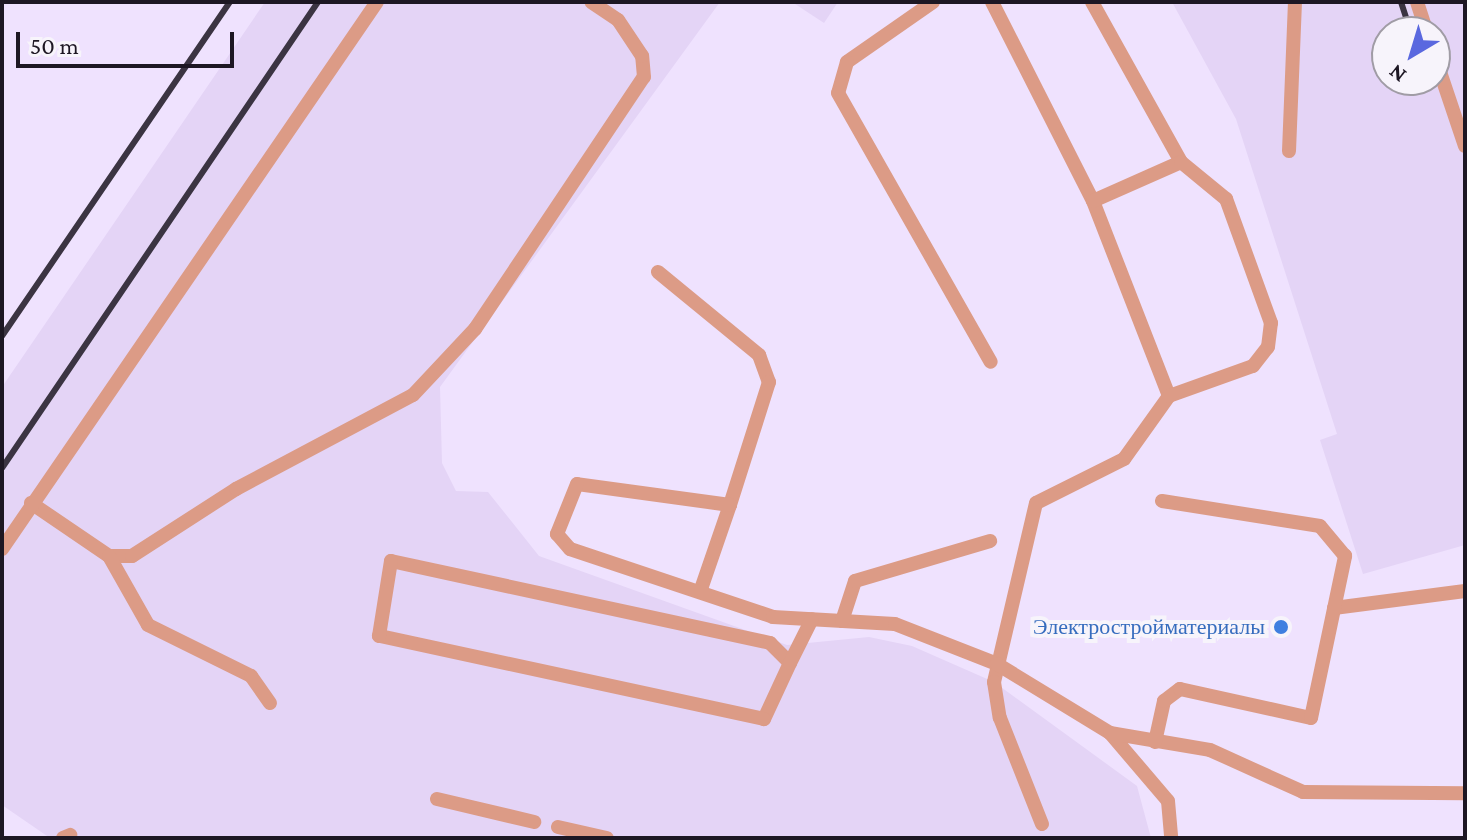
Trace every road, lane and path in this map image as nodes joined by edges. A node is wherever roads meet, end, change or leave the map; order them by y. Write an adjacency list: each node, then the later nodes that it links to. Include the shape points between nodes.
1 (377, 2): 16 (lane)
2 (591, 2): 20 (lane, via 618,20 642,56 644,77 475,329 413,395 236,489 132,556)
3 (933, 2): 13 (lane, via 847,62 838,93)
4 (992, 2): 11 (lane)
5 (1092, 2): 10 (lane)
6 (1292, 3): 9 (lane)
7 (1448, 96): 8 (lane)
8 (1465, 146)
9 (1289, 151)
10 (1181, 162): 11 (lane); 14 (lane, via 1226,199 1271,323 1268,347 1253,366)
11 (1093, 201): 14 (lane)
12 (658, 272): 17 (lane, via 759,355 769,382)
13 (991, 362)
14 (1169, 396): 27 (lane, via 1124,459 1036,503)
15 (1162, 501): 23 (lane, via 1320,526 1345,556)
16 (31, 503): 19 (lane); 20 (lane)
17 (730, 505): 22 (lane); 22 (lane, via 588,481 570,494 557,534 561,544)
18 (990, 541): 25 (lane, via 855,581)
19 (2, 549)
20 (109, 556): 28 (lane, via 148,625 251,676)
21 (1465, 591): 23 (lane)
22 (700, 592): 24 (lane, via 773,617)
23 (1334, 608): 30 (lane, via 1311,718 1180,689 1164,701)
24 (812, 619): 25 (lane); 26 (lane)
25 (842, 621): 27 (lane, via 895,624)
26 (790, 663): 26 (lane, via 764,719 379,636 391,561 770,643)
27 (997, 664): 29 (lane); 34 (lane, via 1000,718)
28 (270, 703)
29 (1110, 733): 30 (lane); 37 (lane, via 1168,801)
30 (1155, 742): 31 (lane, via 1210,750 1303,792)
31 (1465, 793)
32 (437, 799): 33 (lane)
33 (534, 822)
34 (1042, 824)
35 (558, 827): 36 (lane)
36 (607, 838)
37 (1171, 838)

